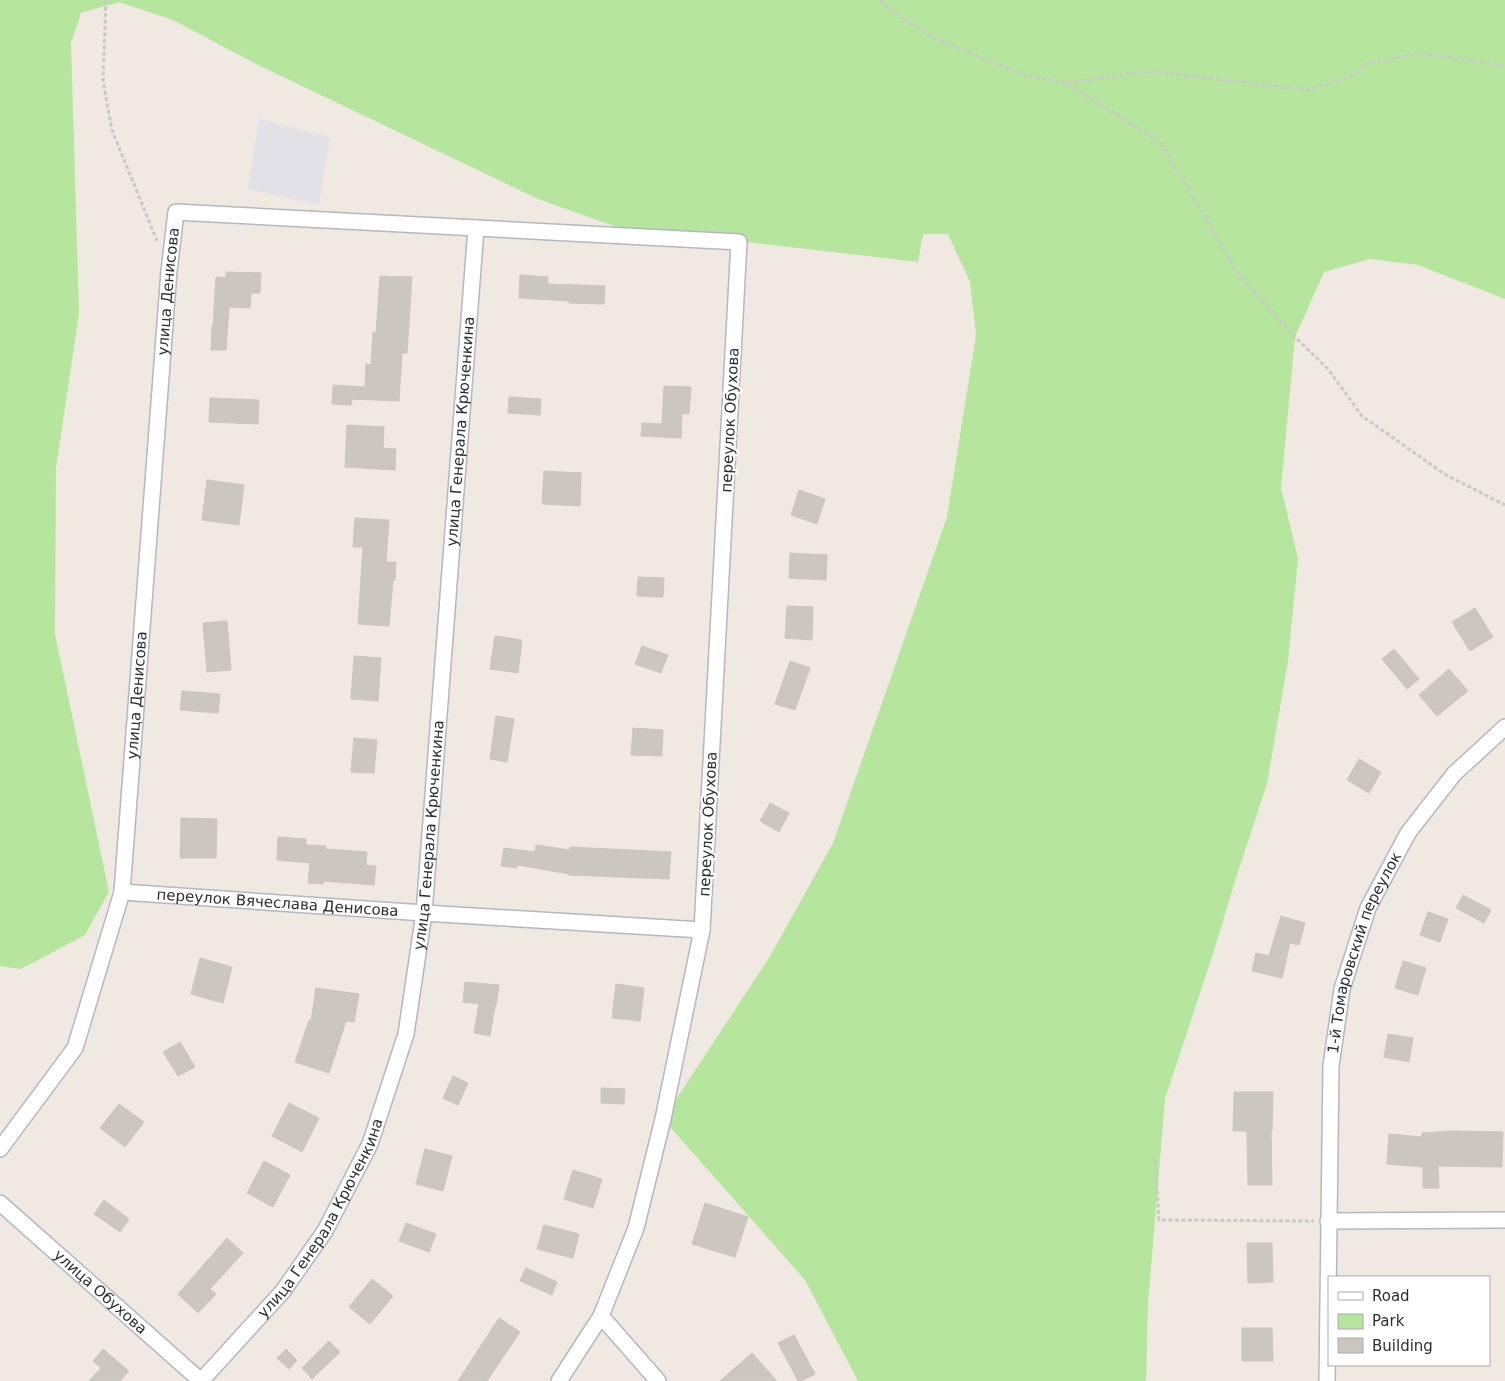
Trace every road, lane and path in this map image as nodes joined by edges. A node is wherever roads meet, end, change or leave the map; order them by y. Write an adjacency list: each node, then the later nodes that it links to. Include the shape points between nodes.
1 (106, 0): 6 (path, via 103,81 112,130)
2 (880, 0): 4 (path, via 934,38 1024,75)
3 (1505, 66): 4 (path, via 1421,53 1365,64 1352,76 1307,90 1151,71)
4 (1067, 84): 7 (path, via 1160,141 1241,278 1328,369 1362,416 1446,475)
5 (476, 228): 9 (street, улица Денисова, via 176,212); 10 (street, улица Генерала Крюченкина); 11 (street, переулок Обухова, via 739,242)
6 (158, 245)
7 (1505, 505)
8 (1505, 727): 16 (street, 1-й Томаровский переулок, via 1454,774 1414,826 1368,908 1342,989 1331,1066)
9 (122, 892): 10 (street, переулок Вячеслава Денисова); 12 (street, улица Денисова, via 75,1048)
10 (424, 913): 11 (street, переулок Вячеслава Денисова); 18 (street, улица Генерала Крюченкина, via 406,1034 370,1144 325,1231 283,1291)
11 (702, 930): 17 (street, переулок Обухова, via 663,1119 636,1228)
12 (0, 1149)
13 (1155, 1158): 16 (path, via 1160,1220)
14 (0, 1203): 18 (street, улица Обухова)
15 (1505, 1220): 16 (street)
16 (1328, 1221): 21 (street, 1-й Томаровский переулок)
17 (601, 1316): 19 (street, переулок Обухова); 20 (street)
18 (201, 1381)
19 (559, 1381)
20 (658, 1381)
21 (1327, 1381)

